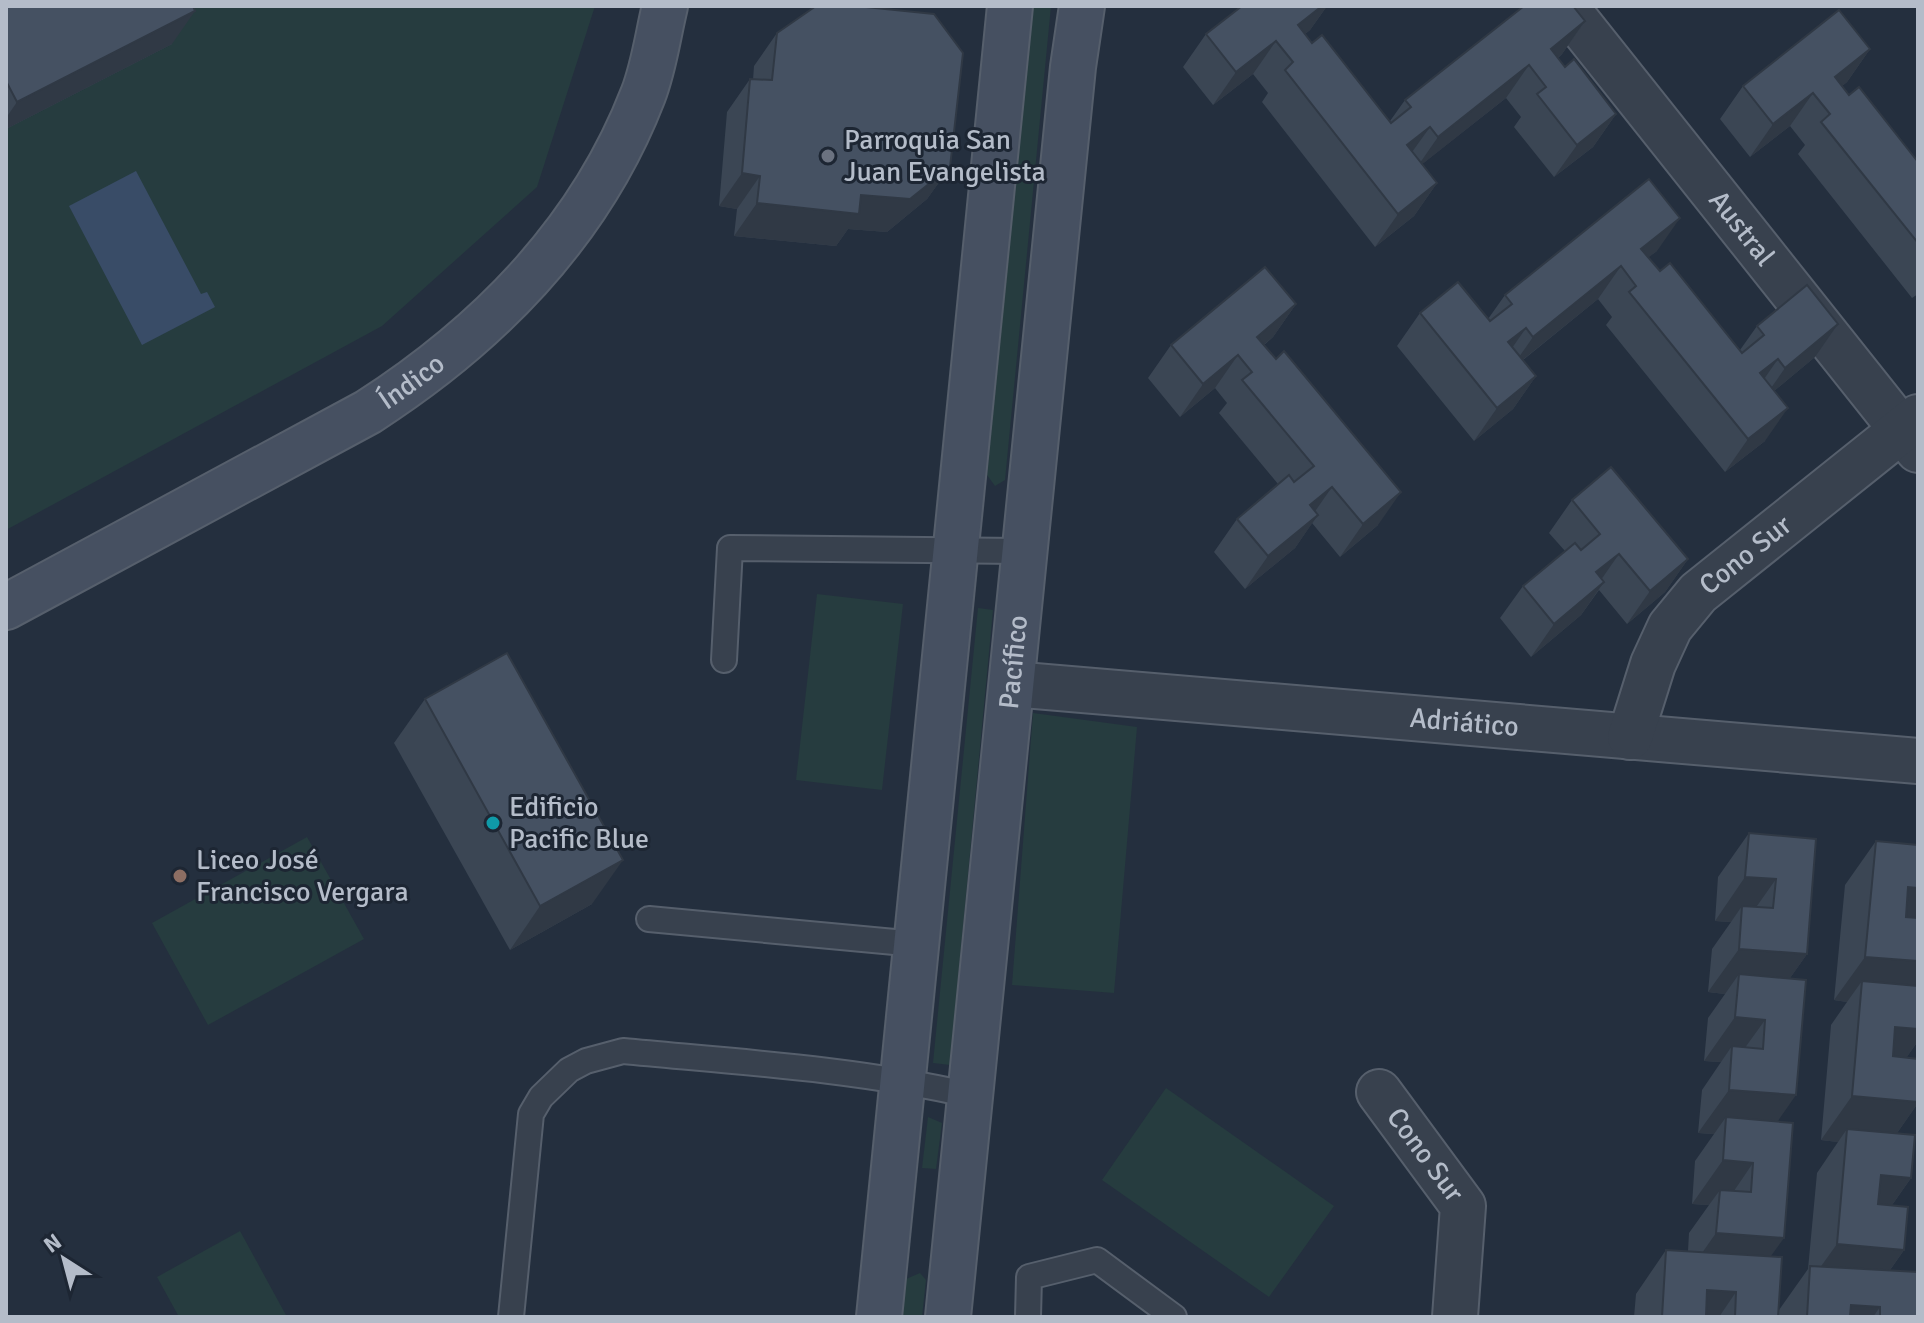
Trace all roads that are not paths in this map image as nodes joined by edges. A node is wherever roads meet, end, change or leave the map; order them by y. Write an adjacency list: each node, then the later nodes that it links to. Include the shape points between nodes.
1 (665, 6): 8 (street, Índico, via 644,93 588,202 532,275 467,341 368,412)
2 (1010, 6): 6 (street)
3 (1082, 6): 7 (street, Pacífico)
4 (1565, 6): 5 (street, Austral)
5 (1913, 432): 11 (street, Cono Sur, via 1698,593 1670,627)
6 (956, 551): 7 (lane); 9 (lane, via 730,548); 14 (street)
7 (1025, 551): 10 (street, Pacífico)
8 (6, 607)
9 (724, 660)
10 (1012, 684): 11 (street, Adriático); 17 (street, Pacífico)
11 (1630, 737): 12 (street, Adriático)
12 (1918, 761)
13 (649, 919): 14 (lane)
14 (916, 944): 15 (street)
15 (903, 1080): 17 (lane); 18 (lane, via 623,1051 569,1070 531,1114); 19 (street)
16 (1379, 1092): 23 (street, Cono Sur, via 1463,1206)
17 (970, 1095): 20 (street, Pacífico)
18 (511, 1317)
19 (879, 1317)
20 (948, 1317)
21 (1028, 1317): 22 (lane, via 1029,1277 1097,1260)
22 (1174, 1317)
23 (1455, 1317)

